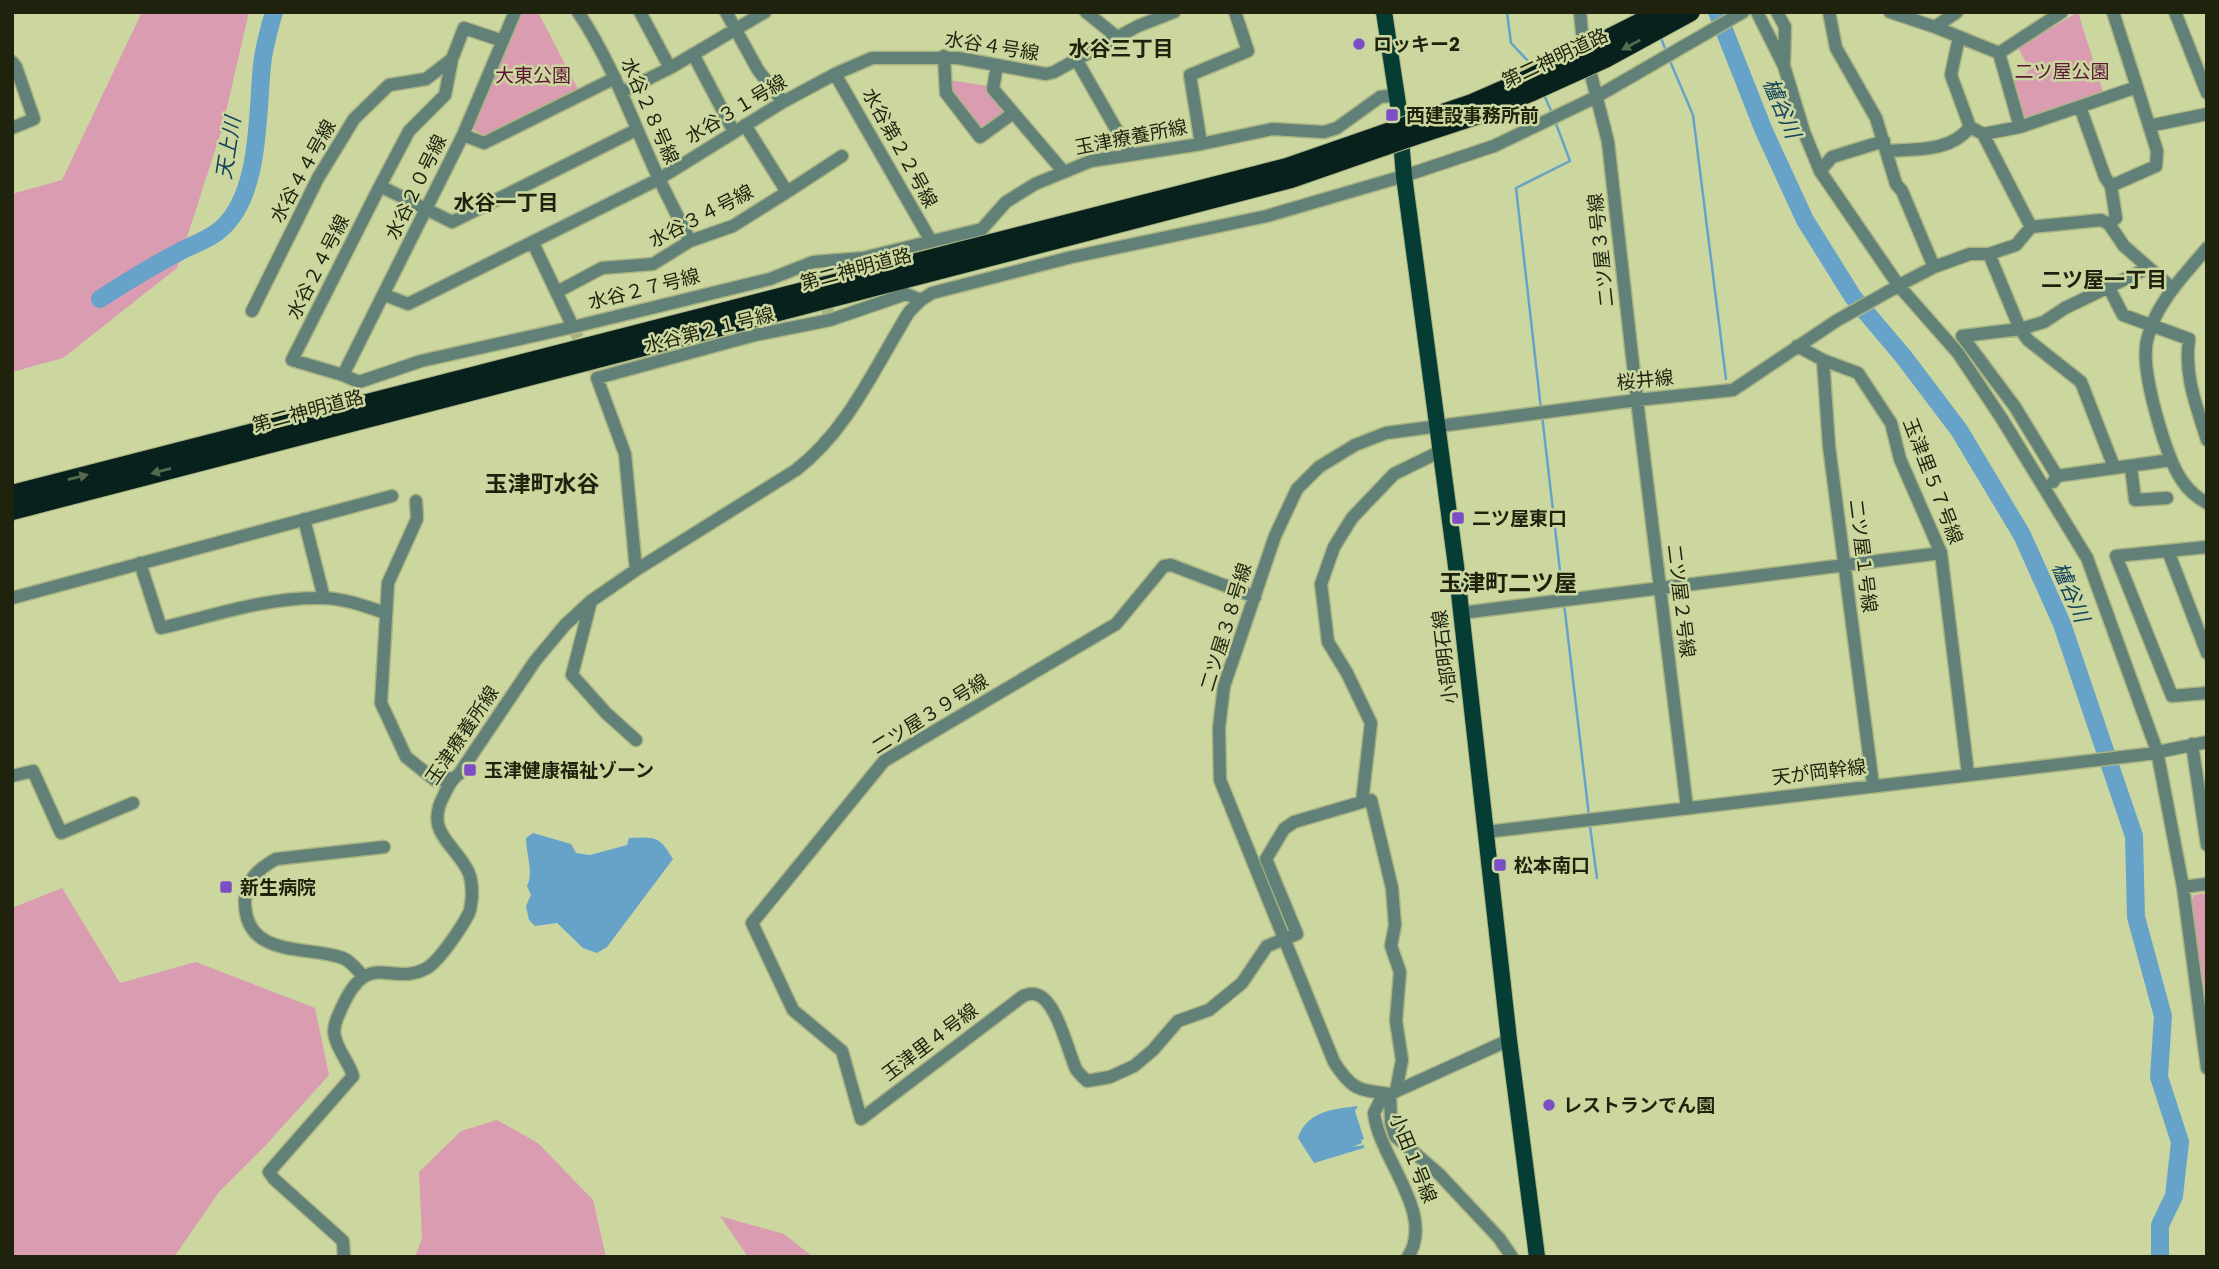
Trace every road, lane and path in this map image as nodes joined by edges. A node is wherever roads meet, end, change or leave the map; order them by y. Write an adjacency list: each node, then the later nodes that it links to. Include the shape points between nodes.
1 (515, 12): 26 (street, 水谷２０号線)
2 (578, 12): 37 (street, 水谷２８号線)
3 (640, 12): 35 (street)
4 (726, 12): 23 (street)
5 (765, 12): 23 (street)
6 (1086, 12): 24 (street)
7 (1174, 12): 24 (street, 水谷４号線)
8 (1235, 12): 57 (street, via 1248,51 1190,75)
9 (1384, 12): 42 (main road, 小部明石線)
10 (1580, 12): 43 (street, 二ツ屋３号線)
11 (1660, 12): 38 (highway, 第二神明道路, bridge)
12 (1691, 12): 38 (highway, 第二神明道路, one-way to 38, bridge, via 1605,59)
13 (1743, 12): 43 (street)
14 (1757, 12): 34 (street)
15 (1777, 12): 34 (street, via 1785,27)
16 (1829, 12): 58 (street, via 1836,48 1876,118)
17 (1890, 12): 22 (street)
18 (1957, 12): 22 (street)
19 (2062, 12): 27 (street)
20 (2113, 12): 39 (street)
21 (2175, 12): 41 (street)
22 (1935, 27): 25 (street)
23 (736, 30): 28 (street); 44 (street)
24 (1117, 37): 31 (street, 水谷４号線)
25 (1959, 37): 27 (street); 49 (street, via 1951,75)
26 (503, 41): 30 (street, via 464,28); 55 (street, 水谷２０号線)
27 (2000, 53): 50 (street)
28 (693, 54): 35 (street); 52 (street, 水谷３４号線)
29 (944, 56): 33 (street, 水谷４号線); 36 (street, 水谷４号線, via 872,58); 46 (street, via 946,93 980,137)
30 (452, 59): 65 (street, via 445,95 409,131); 86 (street, 水谷４４号線, via 426,79 388,85 354,119 317,178)
31 (1076, 59): 33 (street, 水谷４号線, via 1046,74); 59 (street)
32 (12, 62): 51 (street, via 34,118)
33 (998, 65): 46 (street, via 993,89)
34 (1784, 66): 62 (street)
35 (670, 68): 40 (street)
36 (835, 74): 44 (street, 水谷３１号線); 72 (street, 水谷第２２号線)
37 (615, 78): 40 (street, 水谷２８号線); 55 (street, via 484,144)
38 (1530, 86): 56 (highway, 第二神明道路, bridge, via 1472,103)
39 (2137, 87): 45 (street); 48 (street)
40 (622, 92): 53 (street, 水谷２８号線)
41 (2207, 93)
42 (1396, 95): 57 (street, 玉津療養所線, via 1380,97 1324,132 1272,129); 63 (main road, 小部明石線)
43 (1596, 97): 63 (street, via 1494,146); 93 (street, 二ツ屋３号線, via 1608,142)
44 (783, 102): 52 (street, 水谷３１号線)
45 (2080, 107): 50 (street); 66 (street)
46 (1012, 114): 61 (street)
47 (2207, 114): 48 (street)
48 (2149, 126): 66 (street, via 2157,151 2156,166)
49 (1970, 127): 54 (street); 58 (street, via 1963,136 1936,148)
50 (2020, 127): 54 (street)
51 (12, 128)
52 (739, 128): 64 (street, 水谷３１号線); 67 (street, 水谷３４号線)
53 (636, 130): 64 (street, 水谷２８号線); 68 (street, via 452,222)
54 (1983, 134): 70 (street)
55 (463, 135): 68 (street, 水谷２０号線)
56 (1386, 139): 102 (highway, 第二神明道路, one-way to 56); 107 (highway, 第二神明道路, one-way to 107, via 1291,178)
57 (1201, 144): 59 (street, 玉津療養所線)
58 (1885, 146): 62 (street, via 1832,157); 78 (street, via 1896,184)
59 (1131, 155): 61 (street, 玉津療養所線)
60 (842, 156): 67 (street)
61 (1063, 171): 72 (street, 玉津療養所線, via 1006,202 982,229)
62 (1820, 172): 80 (street)
63 (1405, 176): 85 (street, via 1267,216 992,276); 94 (main road, 小部明石線)
64 (659, 179): 71 (street); 73 (street, 水谷２８号線)
65 (380, 186): 68 (street); 92 (street, 水谷２４号線, via 292,360)
66 (2111, 186): 69 (street, via 2116,218)
67 (787, 191): 71 (street, 水谷３４号線, via 733,226)
68 (427, 210): 84 (street, 水谷２０号線)
69 (2109, 223): 70 (street); 79 (street, via 2124,246)
70 (2031, 227): 75 (street, 桜井線, via 2017,245)
71 (690, 241): 83 (street, 水谷３４号線, via 653,264 602,268)
72 (931, 241): 77 (street, 玉津療養所線)
73 (533, 243): 83 (street, 水谷２７号線); 84 (street, 水谷２８号線, via 408,304)
74 (2207, 248): 76 (street)
75 (1989, 254): 78 (street, 桜井線, via 1970,254); 89 (street)
76 (2202, 264): 82 (street)
77 (816, 267): 88 (street, 水谷２７号線)
78 (1934, 267): 80 (street, 桜井線)
79 (2148, 268): 81 (street); 82 (street)
80 (1896, 288): 90 (street, 桜井線); 101 (street, via 1958,353)
81 (2109, 288): 87 (street, via 2123,315); 89 (street, via 2044,322)
82 (2173, 289): 87 (street)
83 (557, 292): 88 (street, 水谷２７号線)
84 (385, 295): 92 (street, 水谷２０号線)
85 (921, 300): 114 (street, 玉津療養所線, via 909,312 842,424 813,457); 114 (street, 水谷第２１号線, via 906,294 830,320 755,335 597,378 625,454)
86 (252, 312)
87 (2152, 325): 95 (street, via 2189,339 2187,373); 97 (street, via 2146,366)
88 (573, 327): 92 (street, 水谷２４号線, via 421,361 359,382)
89 (2020, 329): 98 (street, via 2081,382); 100 (street, via 1962,336 2015,407)
90 (1797, 346): 91 (street); 93 (street, 桜井線, via 1733,390)
91 (1823, 360): 111 (street, 玉津里５７号線, via 1858,373 1891,423 1900,459); 113 (street, 二ツ屋１号線)
92 (344, 374)
93 (1636, 400): 94 (street, 桜井線); 115 (street, 二ツ屋２号線)
94 (1439, 425): 96 (main road, 小部明石線); 116 (street, 二ツ屋３８号線, via 1386,433 1354,444 1319,467 1297,489)
95 (2207, 440)
96 (1441, 451): 121 (main road, 小部明石線); 132 (street, via 1394,474 1352,518 1334,547 1321,584 1328,642 1371,723)
97 (2171, 460): 99 (street); 106 (street, via 2183,482)
98 (2114, 467): 99 (street); 100 (street)
99 (2130, 467): 104 (street, via 2135,500)
100 (2057, 476): 101 (street)
101 (2047, 490): 127 (street, via 2087,558)
102 (12, 494)
103 (392, 496): 108 (street)
104 (2167, 498)
105 (416, 501): 120 (street, via 417,519 388,583)
106 (2207, 503)
107 (12, 511)
108 (304, 519): 112 (street); 118 (street)
109 (2207, 547): 110 (street)
110 (2168, 551): 122 (street); 123 (street, via 2116,556 2172,696)
111 (1941, 554): 113 (street); 128 (street, 玉津里５７号線)
112 (140, 563): 117 (street); 118 (street, via 161,628 283,600)
113 (1844, 566): 115 (street); 131 (street, 二ツ屋１号線)
114 (636, 570): 119 (street, 玉津療養所線)
115 (1660, 588): 121 (street); 134 (street, 二ツ屋２号線)
116 (1255, 597): 140 (street, 二ツ屋３８号線, via 1224,686 1220,780); 145 (street, 二ツ屋３９号線, via 1164,566 1115,624 884,761 752,923 793,1010 842,1051)
117 (12, 598)
118 (324, 598): 120 (street)
119 (591, 601): 124 (street, via 572,675); 130 (street, 玉津療養所線, via 535,661)
120 (385, 613): 130 (street, via 381,703 406,757 435,780)
121 (1461, 613): 135 (main road, 小部明石線)
122 (2207, 653)
123 (2207, 693)
124 (636, 740)
125 (2207, 742): 126 (street, 天が岡幹線)
126 (2192, 744): 127 (street, 天が岡幹線); 136 (street)
127 (2153, 752): 128 (street, 天が岡幹線); 139 (street)
128 (1968, 774): 131 (street, 天が岡幹線)
129 (12, 776): 133 (street, via 33,771 61,832)
130 (453, 778): 141 (street, 玉津療養所線, via 439,804 438,819 440,833 468,871 472,886 469,913 443,953 425,969)
131 (1873, 785): 134 (street, 天が岡幹線)
132 (1362, 802): 140 (street, via 1294,822 1274,844 1266,859 1297,934); 144 (street, via 1371,800 1392,888 1395,925 1391,946 1401,972 1396,1021 1402,1060)
133 (133, 803)
134 (1687, 807): 135 (street, 天が岡幹線)
135 (1486, 832): 142 (main road, 小部明石線)
136 (2207, 845)
137 (384, 847): 141 (street, via 276,859 247,885 245,896 246,915 263,940 343,958)
138 (2207, 884): 139 (street)
139 (2183, 887): 143 (street)
140 (1284, 940): 144 (street, 二ツ屋３８号線, via 1334,1062 1347,1082 1363,1091); 145 (street, 玉津里４号線, via 1267,946 1242,983 1209,1010 1178,1021 1134,1066 1110,1077 1087,1081 1077,1072 1059,1023 1034,994 1023,996)
141 (363, 976): 147 (street, via 353,985 334,1034 353,1076 269,1172 343,1241)
142 (1509, 1040): 144 (street, 小田１号線); 149 (main road, 小部明石線)
143 (2207, 1068)
144 (1393, 1093): 146 (street, 小田１号線, via 1380,1101 1375,1122 1416,1219); 148 (street, via 1395,1136 1439,1174)
145 (861, 1119)
146 (1411, 1252)
147 (344, 1257)
148 (1512, 1257)
149 (1537, 1257)

